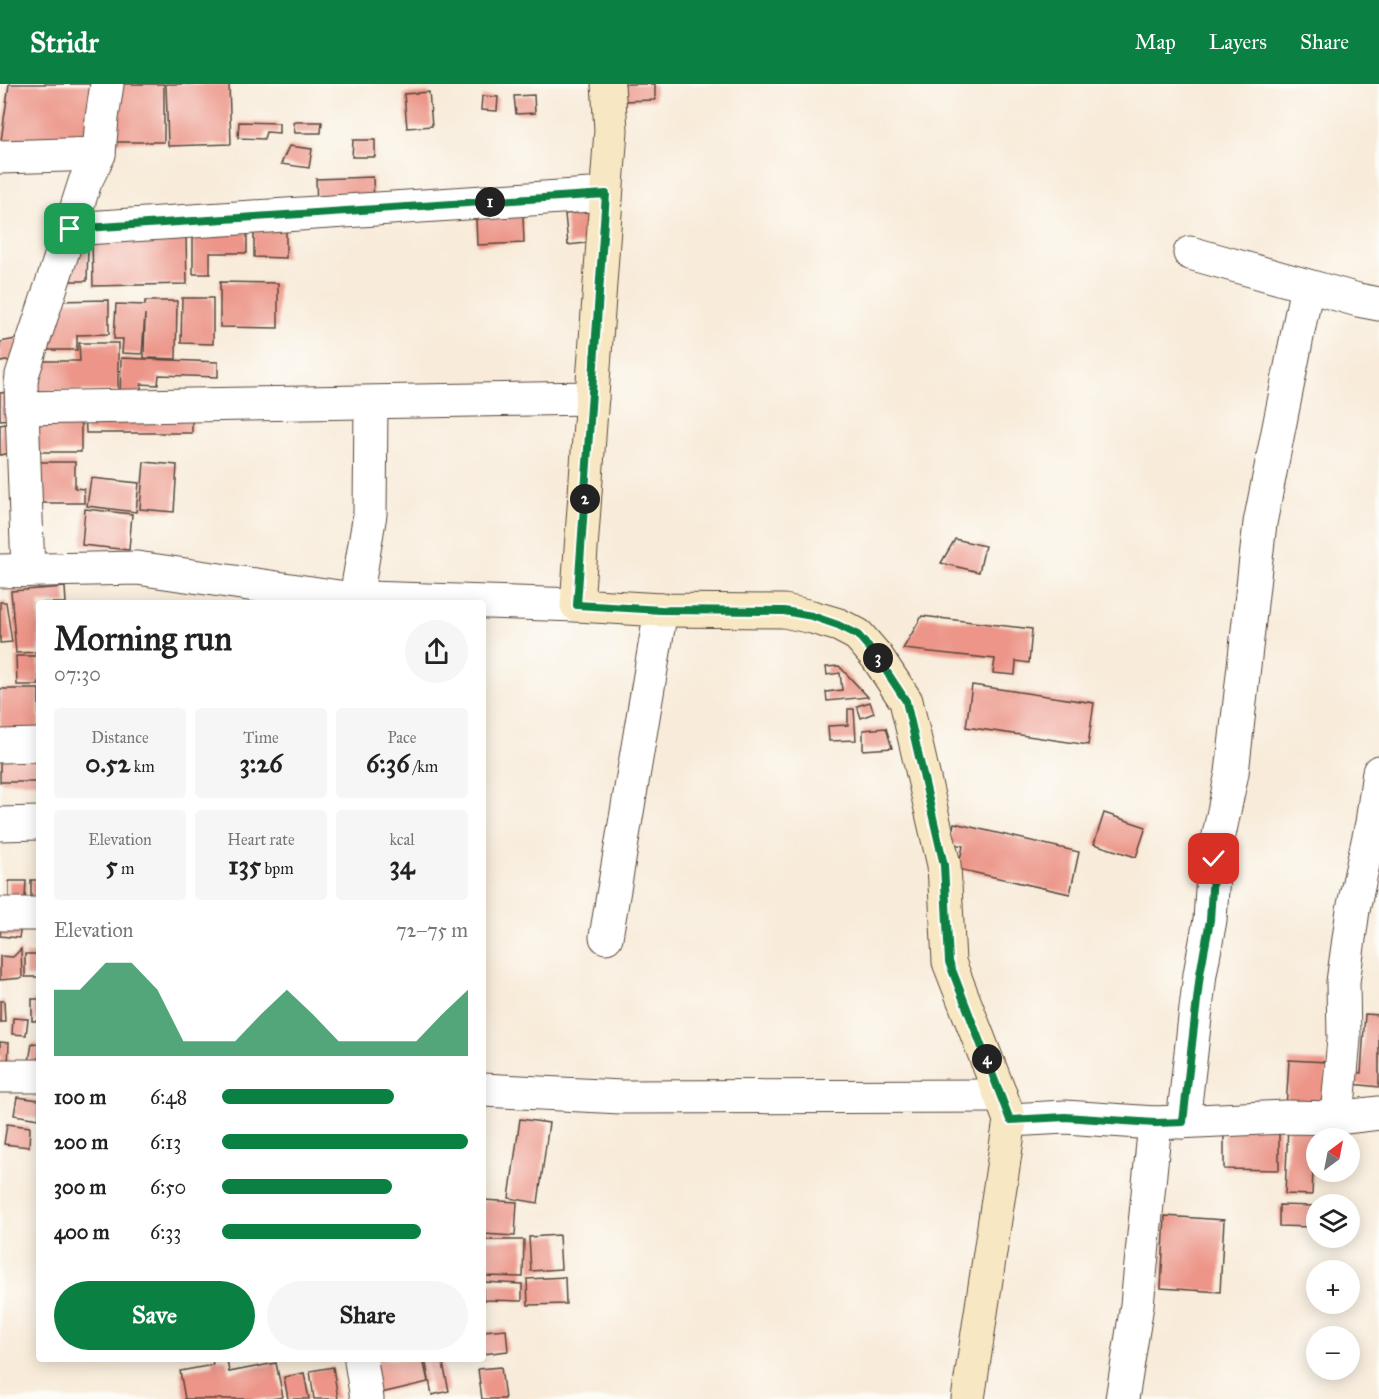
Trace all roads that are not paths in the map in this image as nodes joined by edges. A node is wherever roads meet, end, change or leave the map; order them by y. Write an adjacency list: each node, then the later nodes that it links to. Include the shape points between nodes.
1 (107, 84): 3 (street)
2 (608, 84): 5 (street, via 611,130)
3 (99, 154): 4 (street); 6 (street)
4 (0, 157)
5 (606, 194): 6 (street); 11 (street)
6 (70, 229): 10 (street)
7 (1190, 253): 8 (street)
8 (1307, 286): 9 (street); 33 (street, via 1260,523 1232,773 1214,859 1210,920)
9 (1379, 304)
10 (11, 376): 13 (street, via 21,384)
11 (592, 398): 12 (street); 17 (street)
12 (371, 403): 13 (street); 15 (street)
13 (21, 408): 14 (street)
14 (14, 571): 15 (street, via 137,568)
15 (369, 600)
16 (486, 603): 17 (street)
17 (577, 605): 18 (street)
18 (661, 610): 26 (street); 30 (street, via 784,611 812,616 858,635 877,657 906,701 944,865 949,962)
19 (36, 745): 20 (street)
20 (0, 746)
21 (1379, 772): 32 (street, via 1343,982 1344,1039)
22 (36, 823): 23 (street)
23 (0, 824)
24 (0, 914): 25 (street)
25 (36, 914)
26 (606, 937)
27 (0, 1076): 28 (street)
28 (36, 1076)
29 (486, 1090): 30 (street)
30 (1006, 1108): 33 (street, via 1065,1117); 36 (street)
31 (1379, 1113): 32 (street)
32 (1337, 1118): 33 (street)
33 (1169, 1123): 37 (street)
34 (361, 1362): 35 (street)
35 (367, 1399)
36 (968, 1399)
37 (1122, 1399)

